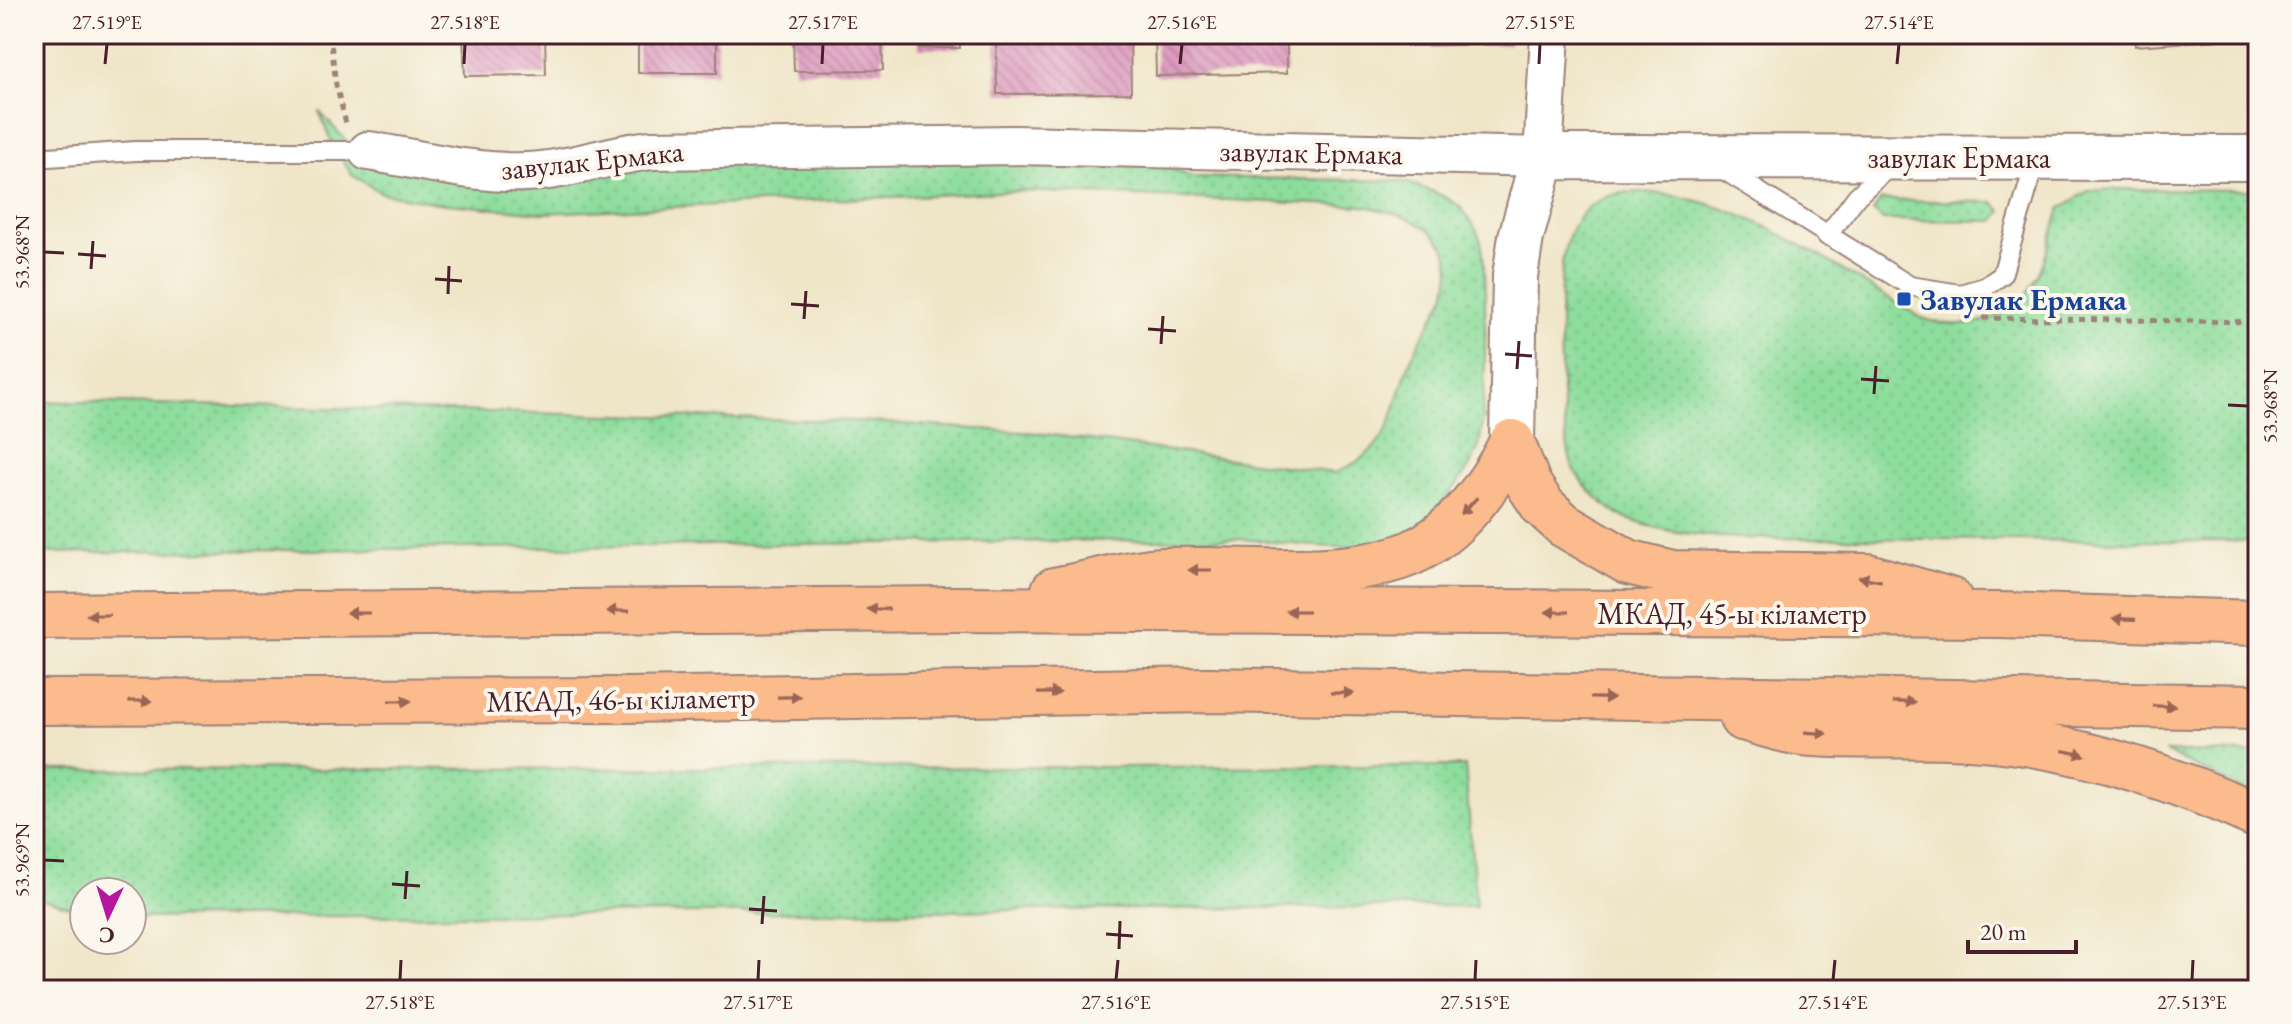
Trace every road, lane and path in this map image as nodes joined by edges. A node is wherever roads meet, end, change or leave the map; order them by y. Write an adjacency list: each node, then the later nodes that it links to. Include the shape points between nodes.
1 (330, 34): 3 (path, via 346,123)
2 (1550, 34): 4 (street)
3 (368, 151): 4 (street, завулак Ермака, via 495,172 564,168 652,150 1015,145); 7 (lane, via 136,151)
4 (1543, 157): 8 (street, завулак Ермака); 13 (street, via 1515,276)
5 (1900, 157): 6 (street, завулак Ермака); 8 (street, завулак Ермака); 10 (lane, via 1857,196)
6 (2037, 157): 9 (street, завулак Ермака); 10 (lane, via 2010,257 2002,275 1985,287 1960,294 1910,286)
7 (34, 158)
8 (1704, 158): 10 (lane)
9 (2258, 158)
10 (1827, 236)
11 (1981, 318): 12 (path)
12 (2258, 322)
13 (1512, 442): 14 (highway, one-way to 14, via 1497,473 1465,510 1409,554 1325,569 1158,570); 15 (highway, one-way to 13, via 1868,576 1673,573 1628,562 1564,525 1543,506)
14 (956, 609): 15 (highway, МКАД, 45-ы кіламетр, one-way to 14); 16 (highway, one-way to 16)
15 (1999, 615): 17 (highway, МКАД, 45-ы кіламетр, one-way to 15)
16 (34, 616)
17 (2258, 623)
18 (1658, 699): 19 (highway, МКАД, 46-ы кіламетр, one-way to 18, via 1208,690); 20 (highway, one-way to 20); 21 (highway, one-way to 21, via 1810,734 1958,736 2059,750 2205,793)
19 (34, 702)
20 (2258, 707)
21 (2258, 816)

